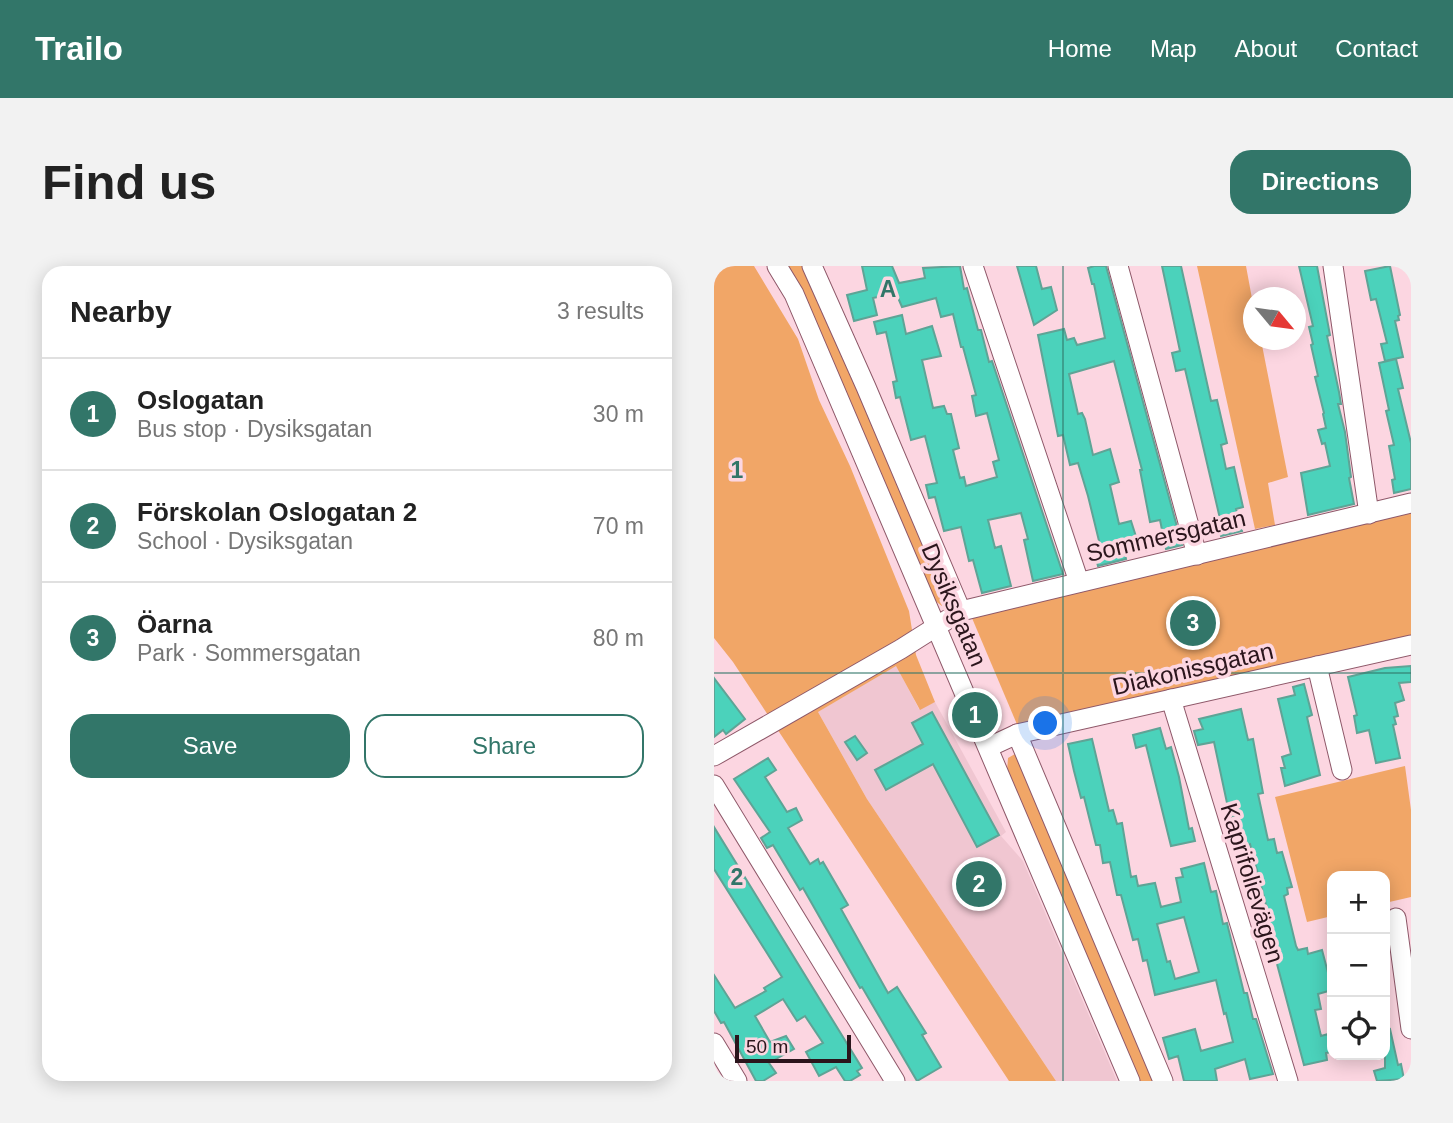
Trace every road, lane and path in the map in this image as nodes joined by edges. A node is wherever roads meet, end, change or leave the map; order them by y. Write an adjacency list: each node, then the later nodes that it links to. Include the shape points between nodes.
1 (777, 266): 11 (street, Dysiksgatan, via 794,294)
2 (812, 266): 10 (street, Dysiksgatan)
3 (973, 266): 9 (street)
4 (1118, 266): 8 (street)
5 (1333, 266): 7 (street)
6 (1411, 503): 7 (street, Sommersgatan)
7 (1369, 514): 8 (street, Sommersgatan)
8 (1197, 555): 9 (street, Sommersgatan)
9 (1079, 582): 10 (street, Sommersgatan)
10 (961, 611): 11 (street, Sommersgatan)
11 (937, 628): 16 (street, Dysiksgatan); 17 (street, Sommersgatan)
12 (1411, 645): 13 (street, Diakonissgatan)
13 (1317, 666): 14 (street, Diakonissgatan); 18 (street)
14 (1171, 699): 15 (street, Diakonissgatan); 27 (street, Kaprifolievägen)
15 (1017, 734): 16 (street, Diakonissgatan); 26 (street)
16 (989, 747): 25 (street, Dysiksgatan)
17 (714, 756)
18 (1342, 770)
19 (714, 785): 24 (street)
20 (1395, 918): 21 (street)
21 (1411, 1029)
22 (714, 1043): 23 (street)
23 (737, 1081)
24 (895, 1081)
25 (1130, 1081)
26 (1163, 1081)
27 (1288, 1081)

